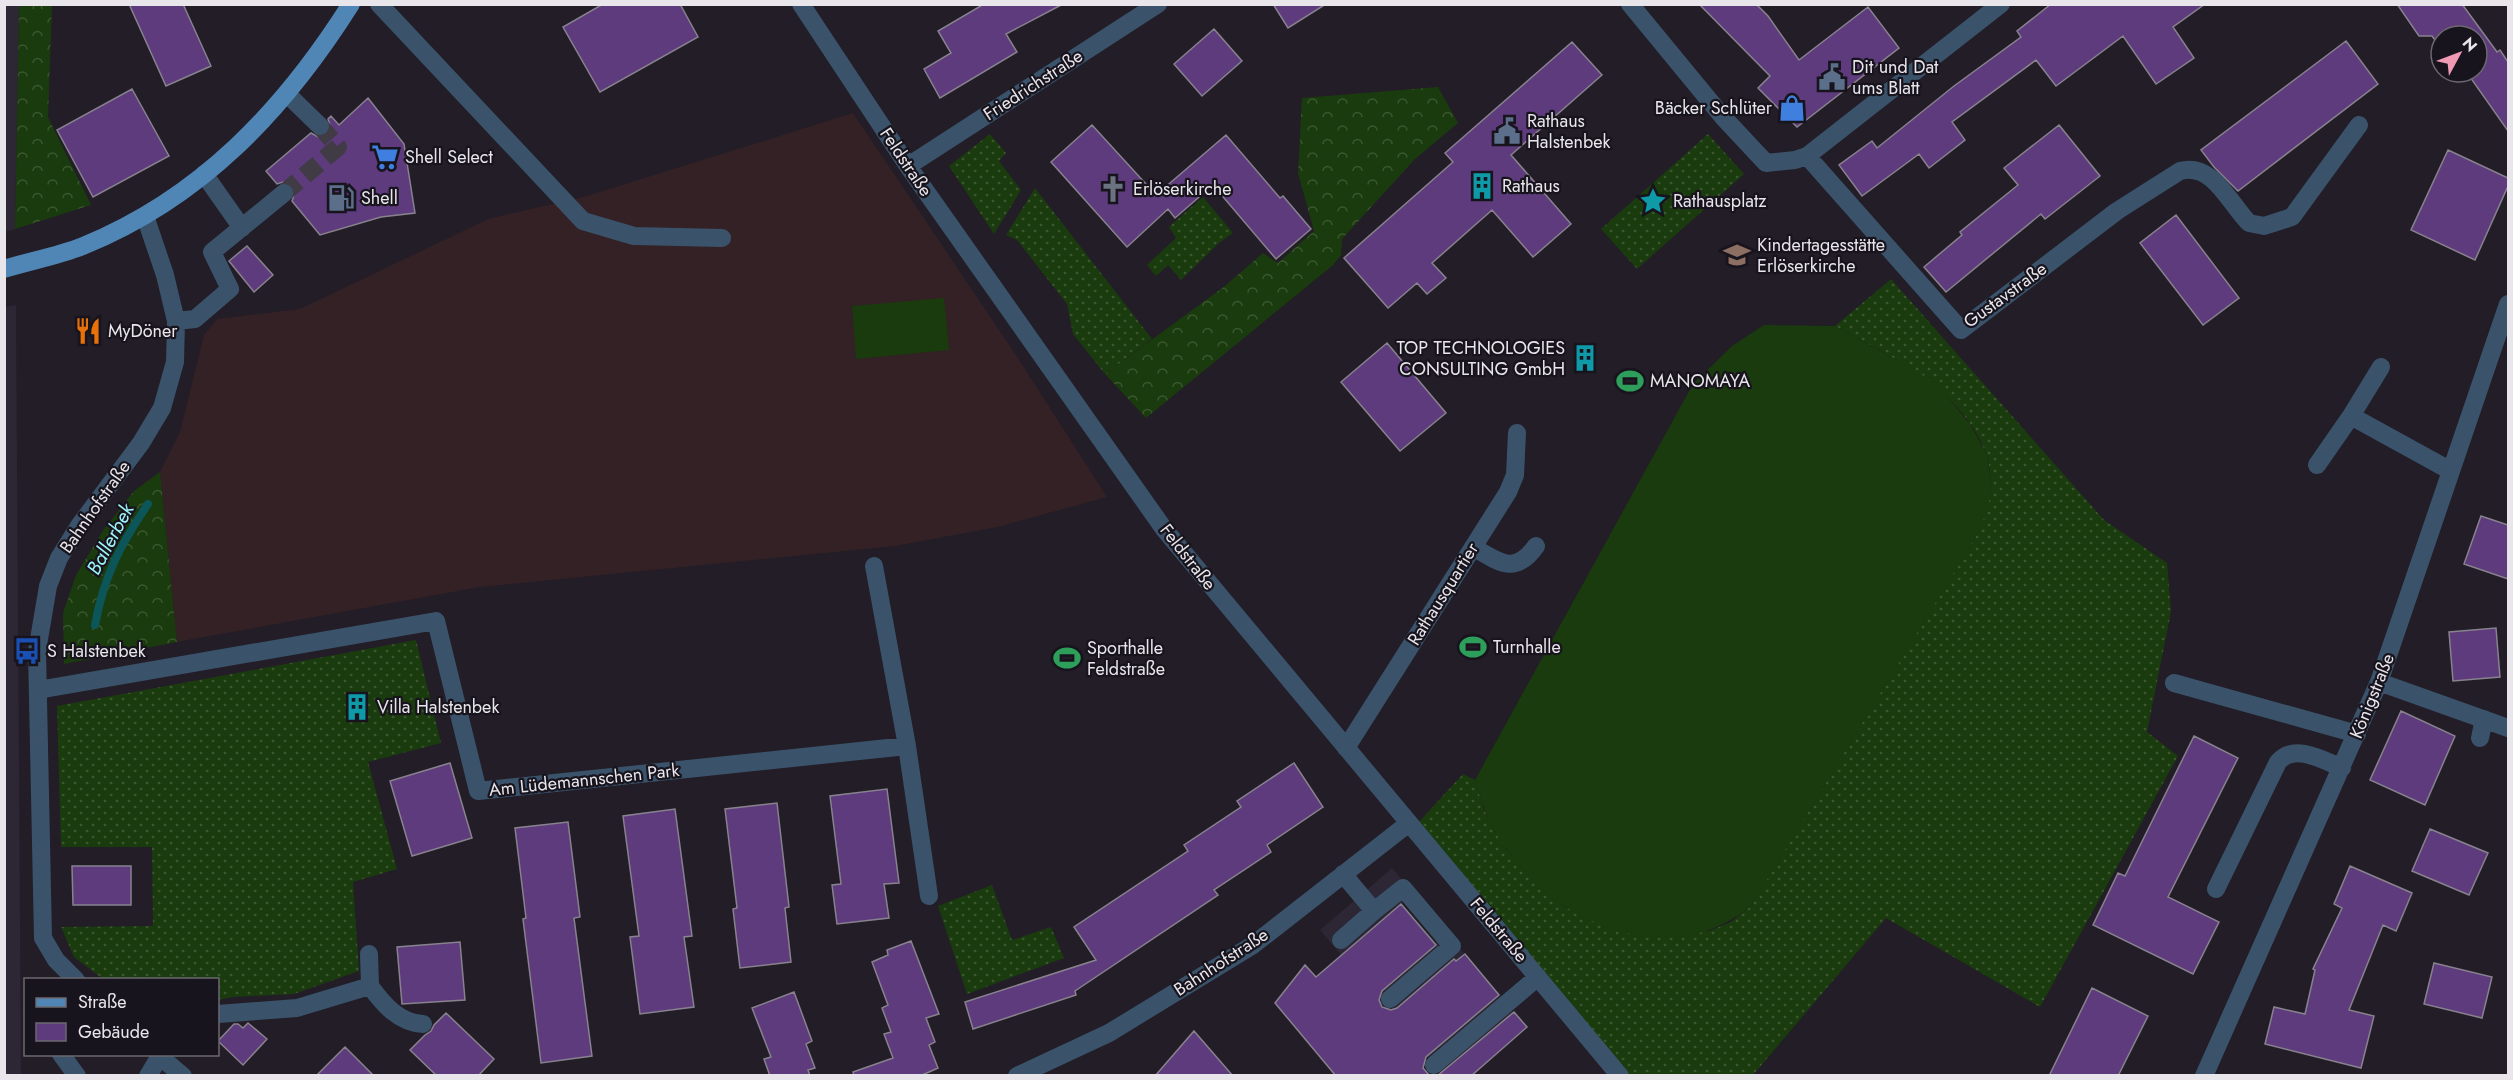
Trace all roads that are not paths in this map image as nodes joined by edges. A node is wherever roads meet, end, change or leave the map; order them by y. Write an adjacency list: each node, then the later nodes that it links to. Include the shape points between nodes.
1 (351, 4): 7 (main road)
2 (379, 4): 16 (street, via 583,221 634,236)
3 (801, 4): 11 (street, Feldstraße)
4 (1158, 4): 11 (street, Friedrichstraße)
5 (1630, 4): 10 (street, via 1766,163)
6 (2001, 4): 10 (street)
7 (287, 94): 9 (street); 12 (main road, via 267,118)
8 (2359, 125): 10 (street, Gustavstraße, via 2292,217 2264,226 2249,223 2204,172 2190,169 2171,175 2117,211 1961,330)
9 (320, 126)
10 (1807, 156)
11 (908, 166): 36 (street, Feldstraße, via 1164,529)
12 (204, 174): 14 (main road); 15 (street)
13 (285, 193): 15 (street)
14 (145, 216): 17 (main road, via 80,247); 19 (street, Bahnhofstraße)
15 (242, 228): 19 (street, via 212,252 230,289 195,320)
16 (722, 238)
17 (9, 268)
18 (2508, 304): 24 (street, Königstraße)
19 (176, 321): 30 (street, Bahnhofstraße, via 176,362 162,408 79,526 59,558 48,586 37,651)
20 (2381, 367): 21 (street)
21 (2351, 416): 23 (street); 24 (street)
22 (1517, 433): 26 (street, Rathausquartier, via 1515,475)
23 (2317, 465)
24 (2451, 471): 28 (street, Königstraße)
25 (1536, 546): 26 (street, via 1528,557 1511,564 1499,562)
26 (1473, 547): 36 (street, Rathausquartier)
27 (874, 566): 35 (street)
28 (2379, 682): 31 (street); 33 (street, Königstraße)
29 (2174, 683): 33 (street)
30 (38, 690): 35 (street, Am Lüdemannschen Park, via 436,621 478,791); 45 (street, Bahnhofstraße, via 43,938)
31 (2484, 719): 32 (street); 34 (street)
32 (2508, 728)
33 (2357, 734): 37 (street, Königstraße)
34 (2480, 738)
35 (907, 747): 41 (street)
36 (1346, 748): 38 (street, Feldstraße)
37 (2342, 768): 40 (street, via 2315,756 2285,755 2278,762); 62 (street, Königstraße)
38 (1409, 823): 39 (street, Bahnhofstraße); 46 (street, Feldstraße)
39 (1343, 874): 42 (street); 60 (street, Bahnhofstraße, via 1253,945 1109,1033)
40 (2216, 889)
41 (929, 896)
42 (1374, 911): 43 (street); 50 (street, via 1403,888 1452,946)
43 (1341, 940)
44 (369, 954): 49 (street)
45 (56, 960): 47 (street); 48 (street, Bahnhofstraße)
46 (1538, 977): 56 (street); 61 (street, Feldstraße)
47 (56, 978)
48 (74, 978)
49 (370, 986): 51 (street, via 297,1008); 52 (street, via 384,1005 410,1023)
50 (1390, 999)
51 (219, 1014)
52 (423, 1024)
53 (62, 1056): 57 (street)
54 (158, 1056): 58 (street)
55 (160, 1056): 59 (street)
56 (1434, 1065)
57 (77, 1076)
58 (148, 1076)
59 (183, 1076)
60 (1017, 1076)
61 (1620, 1076)
62 (2204, 1076)

